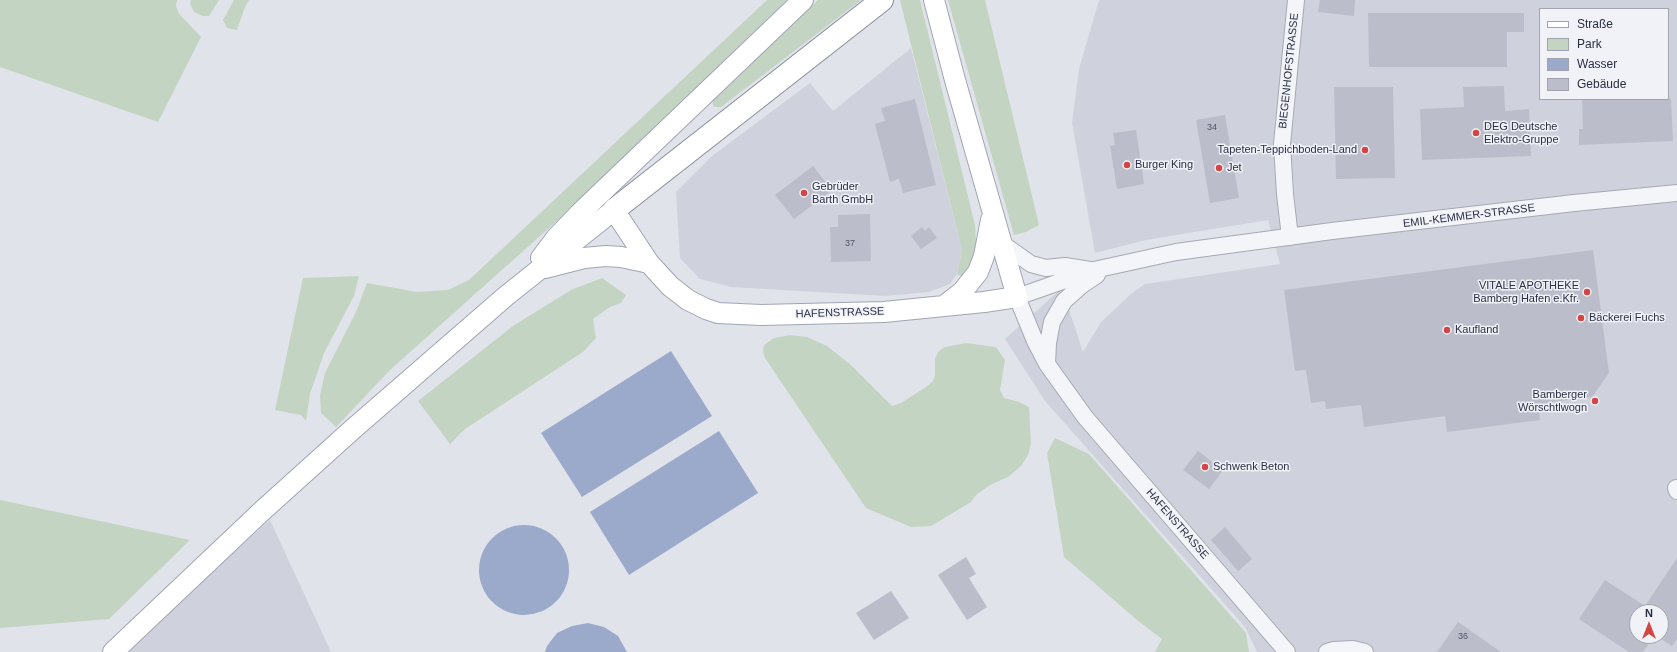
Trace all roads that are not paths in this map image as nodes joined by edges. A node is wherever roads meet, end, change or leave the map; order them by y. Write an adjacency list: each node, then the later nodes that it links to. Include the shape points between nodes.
1 (803, 0): 14 (main road, via 581,212 556,238)
2 (882, 0): 6 (highway)
3 (1296, 0): 8 (street, BIEGENHOFSTRASSE, via 1282,144)
4 (934, 2): 7 (main road)
5 (1677, 194): 8 (street, EMIL-KEMMER-STRASSE, via 1566,204)
6 (614, 210): 10 (main road, HAFENSTRASSE); 12 (main road)
7 (992, 214): 9 (main road); 16 (main road, via 984,256 978,272 962,292)
8 (1290, 237): 11 (street, EMIL-KEMMER-STRASSE, via 1176,252)
9 (1000, 242): 13 (street, via 1031,264 1046,268 1065,266); 15 (main road)
10 (649, 263): 12 (main road, via 606,256 584,258); 16 (main road, HAFENSTRASSE, via 670,286 688,300 706,309 732,314 884,312)
11 (1110, 266): 13 (street, EMIL-KEMMER-STRASSE); 17 (street, via 1064,301 1052,322)
12 (538, 270): 14 (main road)
13 (1094, 270): 15 (street, EMIL-KEMMER-STRASSE)
14 (522, 283): 18 (main road, via 273,501)
15 (1017, 297): 16 (main road, HAFENSTRASSE); 17 (street, HAFENSTRASSE)
16 (944, 306)
17 (1047, 364): 19 (street, HAFENSTRASSE, via 1085,418)
18 (113, 652)
19 (1287, 652)
20 (1327, 652): 21 (street, via 1353,649)
21 (1365, 652)

